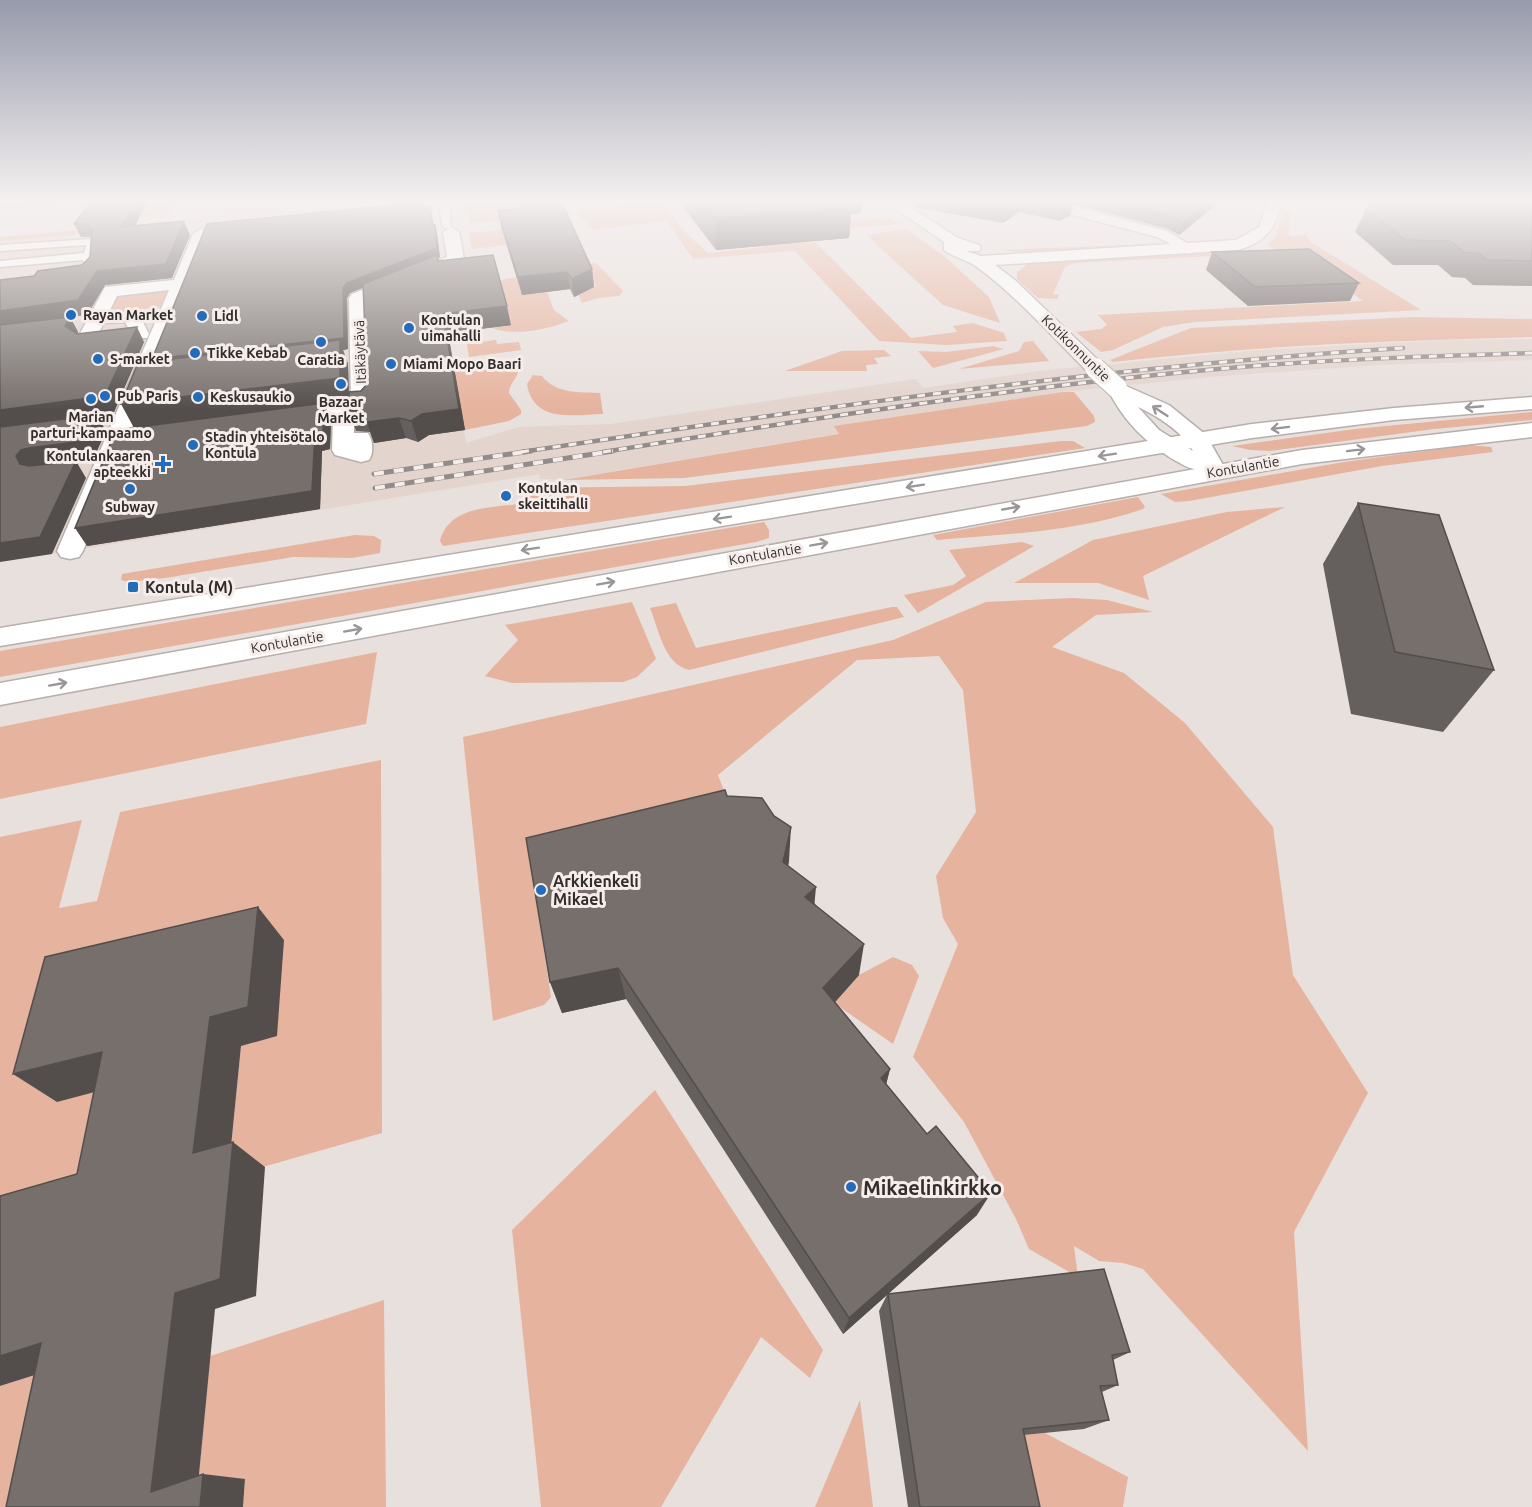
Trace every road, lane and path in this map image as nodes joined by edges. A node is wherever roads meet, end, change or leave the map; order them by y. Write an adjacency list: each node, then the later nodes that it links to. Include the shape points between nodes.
1 (90, 269): 5 (lane)
2 (186, 269): 6 (street)
3 (430, 269): 17 (street, Itäkäytävä, via 358,298 363,321)
4 (990, 269): 15 (street, Kotikonnuntie, bridge)
5 (73, 278)
6 (180, 284): 7 (street); 9 (street, via 108,291)
7 (171, 305): 8 (street); 11 (street)
8 (119, 315): 9 (street); 12 (street, via 132,316)
9 (96, 320): 10 (street); 12 (street, via 85,341)
10 (71, 325)
11 (160, 332): 12 (street); 14 (street)
12 (140, 334)
13 (163, 377): 14 (street)
14 (141, 380): 24 (street, via 121,429 95,467)
15 (1117, 388): 21 (street, Kotikonnuntie, one-way to 15, via 1161,410); 22 (street, Kotikonnuntie, via 1130,414)
16 (1532, 403): 21 (street, Kontulantie, one-way to 21, via 1328,421)
17 (362, 405)
18 (265, 420): 20 (street, via 344,410 343,450 362,455)
19 (1532, 430): 23 (street, Kontulantie, one-way to 19, via 1313,455)
20 (360, 438)
21 (1198, 440): 22 (street, Kontulantie); 23 (street, Kotikonnuntie)
22 (1165, 446): 23 (street, Kotikonnuntie); 25 (street, Kontulantie, one-way to 25)
23 (1215, 472): 26 (street, Kontulantie, one-way to 23)
24 (71, 534)
25 (0, 637)
26 (0, 694)

